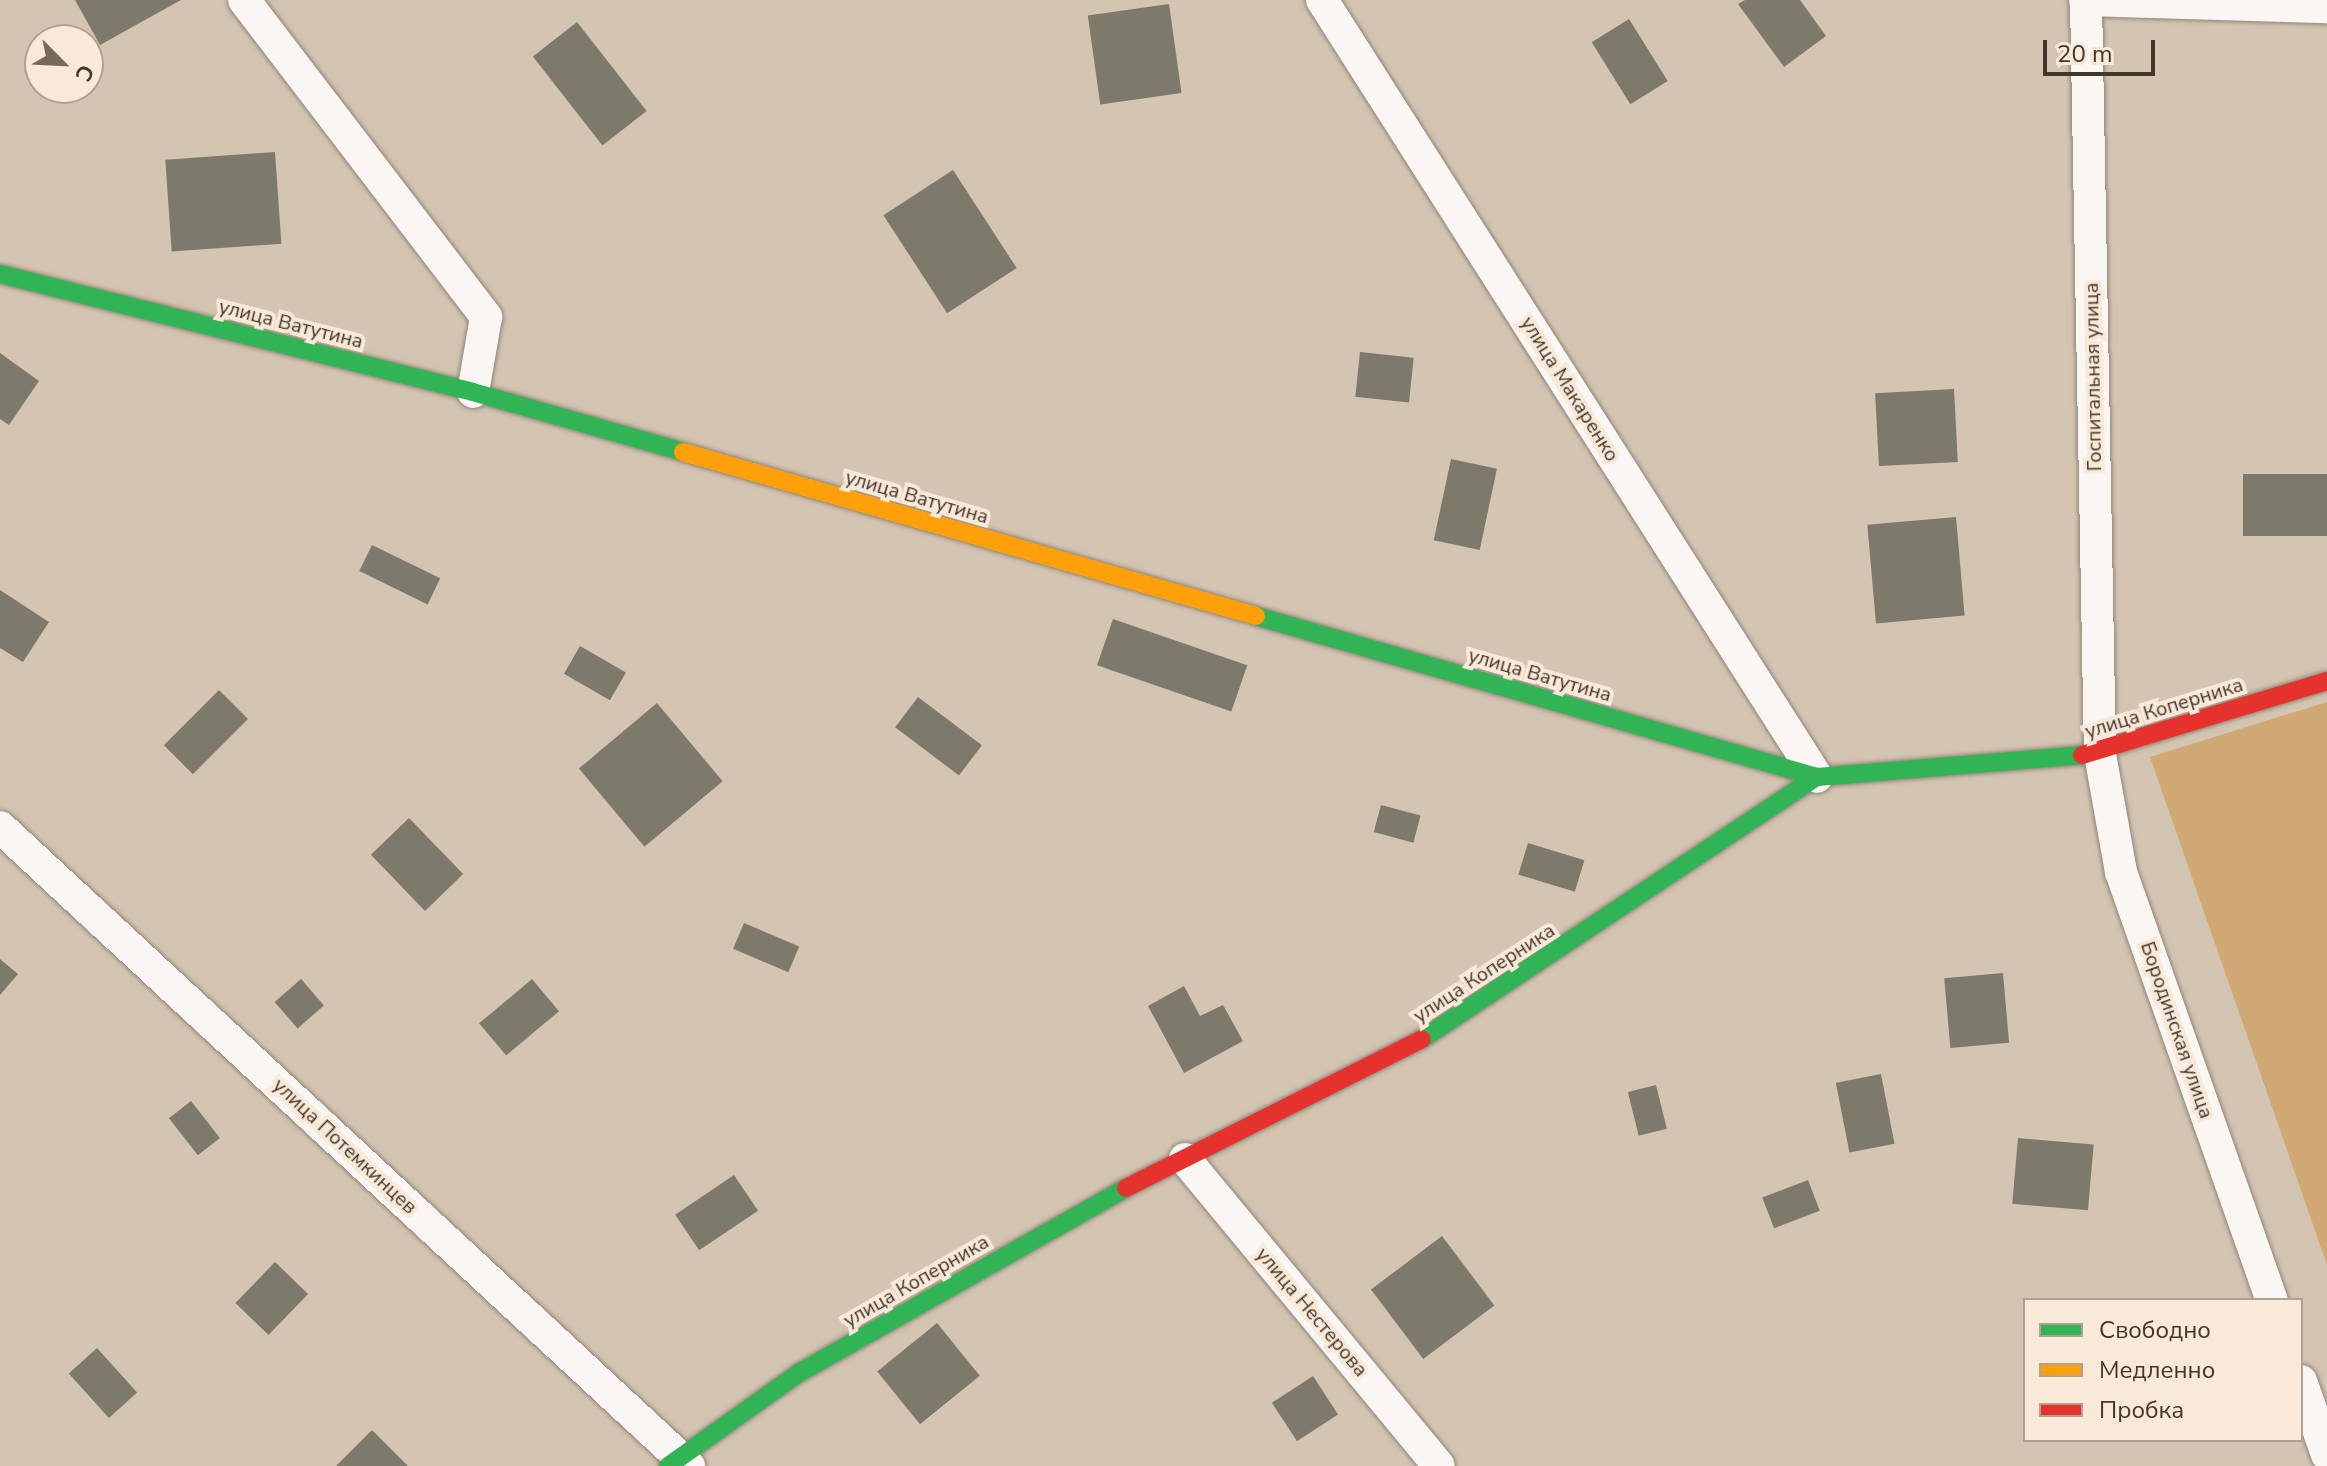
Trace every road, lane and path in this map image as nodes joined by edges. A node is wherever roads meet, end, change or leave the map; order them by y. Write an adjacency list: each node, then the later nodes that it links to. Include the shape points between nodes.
1 (244, 0): 6 (street, via 486,317)
2 (1322, 0): 9 (street, улица Макаренко)
3 (2086, 1): 4 (street); 8 (street, Госпитальная улица)
4 (2327, 7)
5 (0, 274): 6 (street, улица Ватутина)
6 (473, 392): 9 (street, улица Ватутина)
7 (2327, 681): 8 (street, улица Коперника)
8 (2100, 754): 9 (street, улица Коперника); 12 (street, Бородинская улица, via 2121,872)
9 (1817, 777): 11 (street, улица Коперника, via 1441,1030)
10 (0, 827): 15 (street, улица Потемкинцев)
11 (1185, 1159): 15 (street, улица Коперника, via 1083,1210 799,1373); 16 (street, улица Нестерова)
12 (2271, 1298)
13 (2303, 1387): 14 (street)
14 (2327, 1455)
15 (679, 1463)
16 (1439, 1466)

